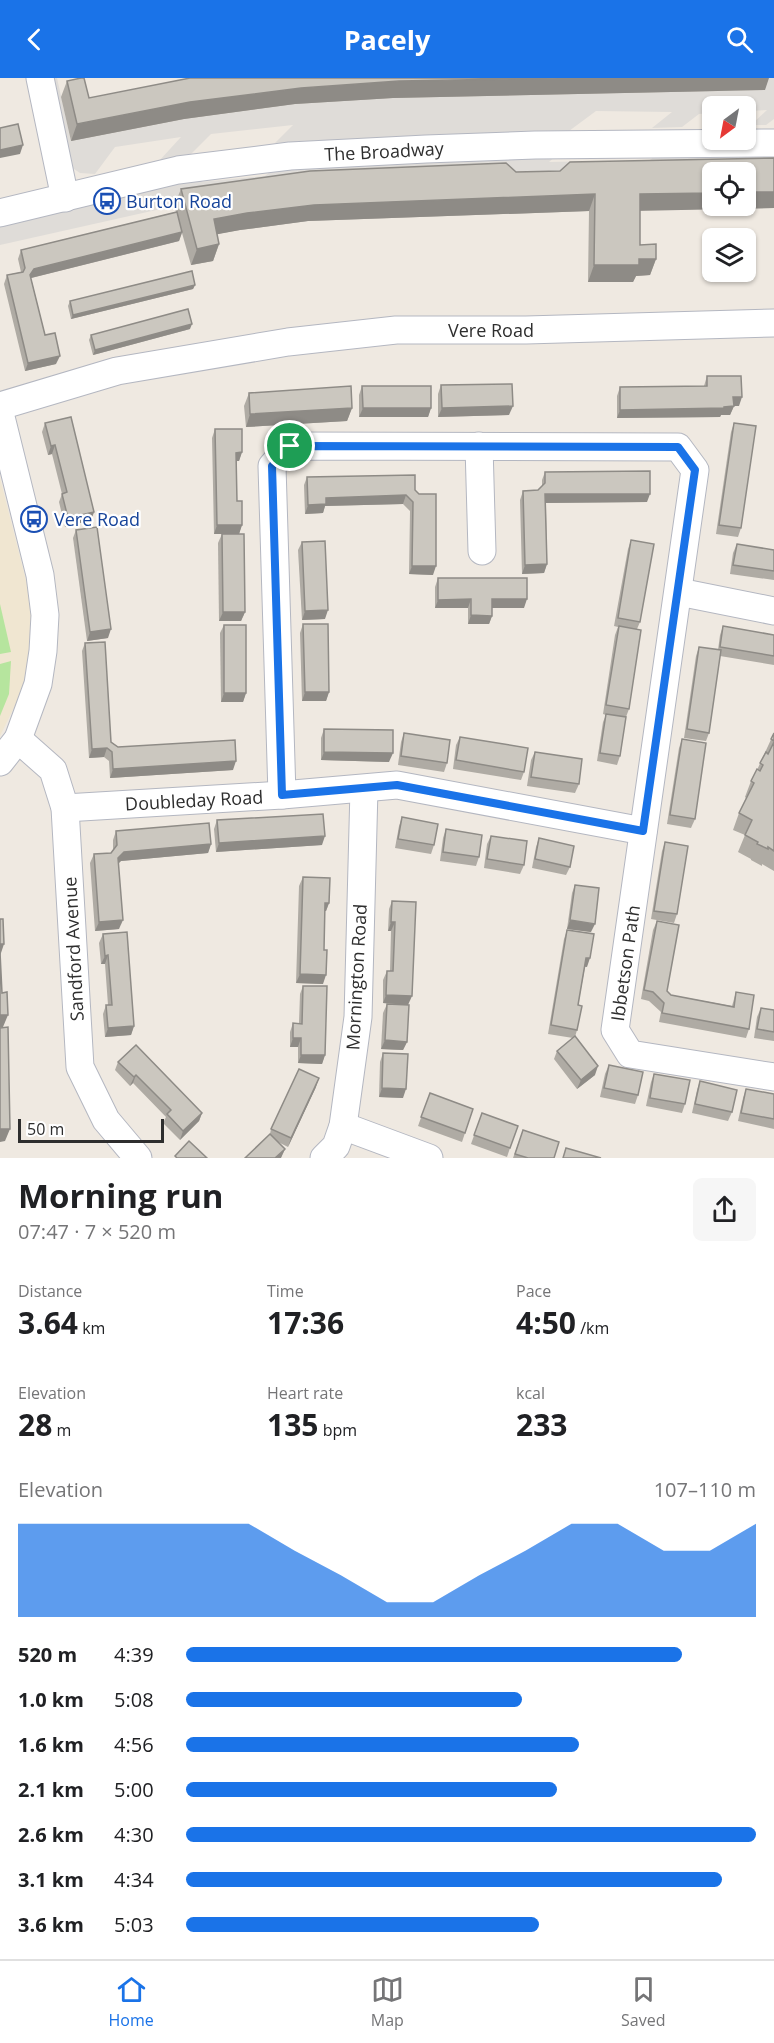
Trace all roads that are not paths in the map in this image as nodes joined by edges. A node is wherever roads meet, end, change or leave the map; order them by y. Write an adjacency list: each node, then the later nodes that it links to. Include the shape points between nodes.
1 (40, 78): 6 (street)
2 (774, 125): 3 (street)
3 (756, 126)
4 (702, 127): 6 (street, The Broadway, via 295,141 190,155)
5 (774, 143): 6 (street, The Broadway, via 502,146 290,156)
6 (63, 189): 7 (street, The Broadway); 8 (street, The Broadway)
7 (0, 197)
8 (0, 213)
9 (774, 323): 10 (street, Vere Road, via 396,330 288,342 117,371)
10 (0, 406)
11 (0, 413): 16 (street, via 43,592 43,651 38,684)
12 (479, 447): 13 (street); 14 (street, Ibbetson Path, via 678,447 695,470); 19 (street, via 290,446 272,466)
13 (482, 550)
14 (679, 592): 15 (street); 21 (street, Ibbetson Path)
15 (774, 611)
16 (18, 739): 17 (street); 20 (street, Sandford Avenue, via 53,770)
17 (0, 762)
18 (364, 789): 19 (street, Doubleday Road); 21 (street, Doubleday Road, via 397,785); 23 (street, Mornington Road, via 358,1017)
19 (282, 795): 20 (street, Doubleday Road)
20 (64, 808): 24 (street, Sandford Avenue, via 80,1067 106,1120)
21 (643, 831): 22 (street, Ibbetson Path, via 615,1030 630,1054)
22 (774, 1077)
23 (343, 1126): 25 (street, Mornington Road, via 336,1146); 26 (street)
24 (130, 1155)
25 (324, 1158)
26 (429, 1158)

